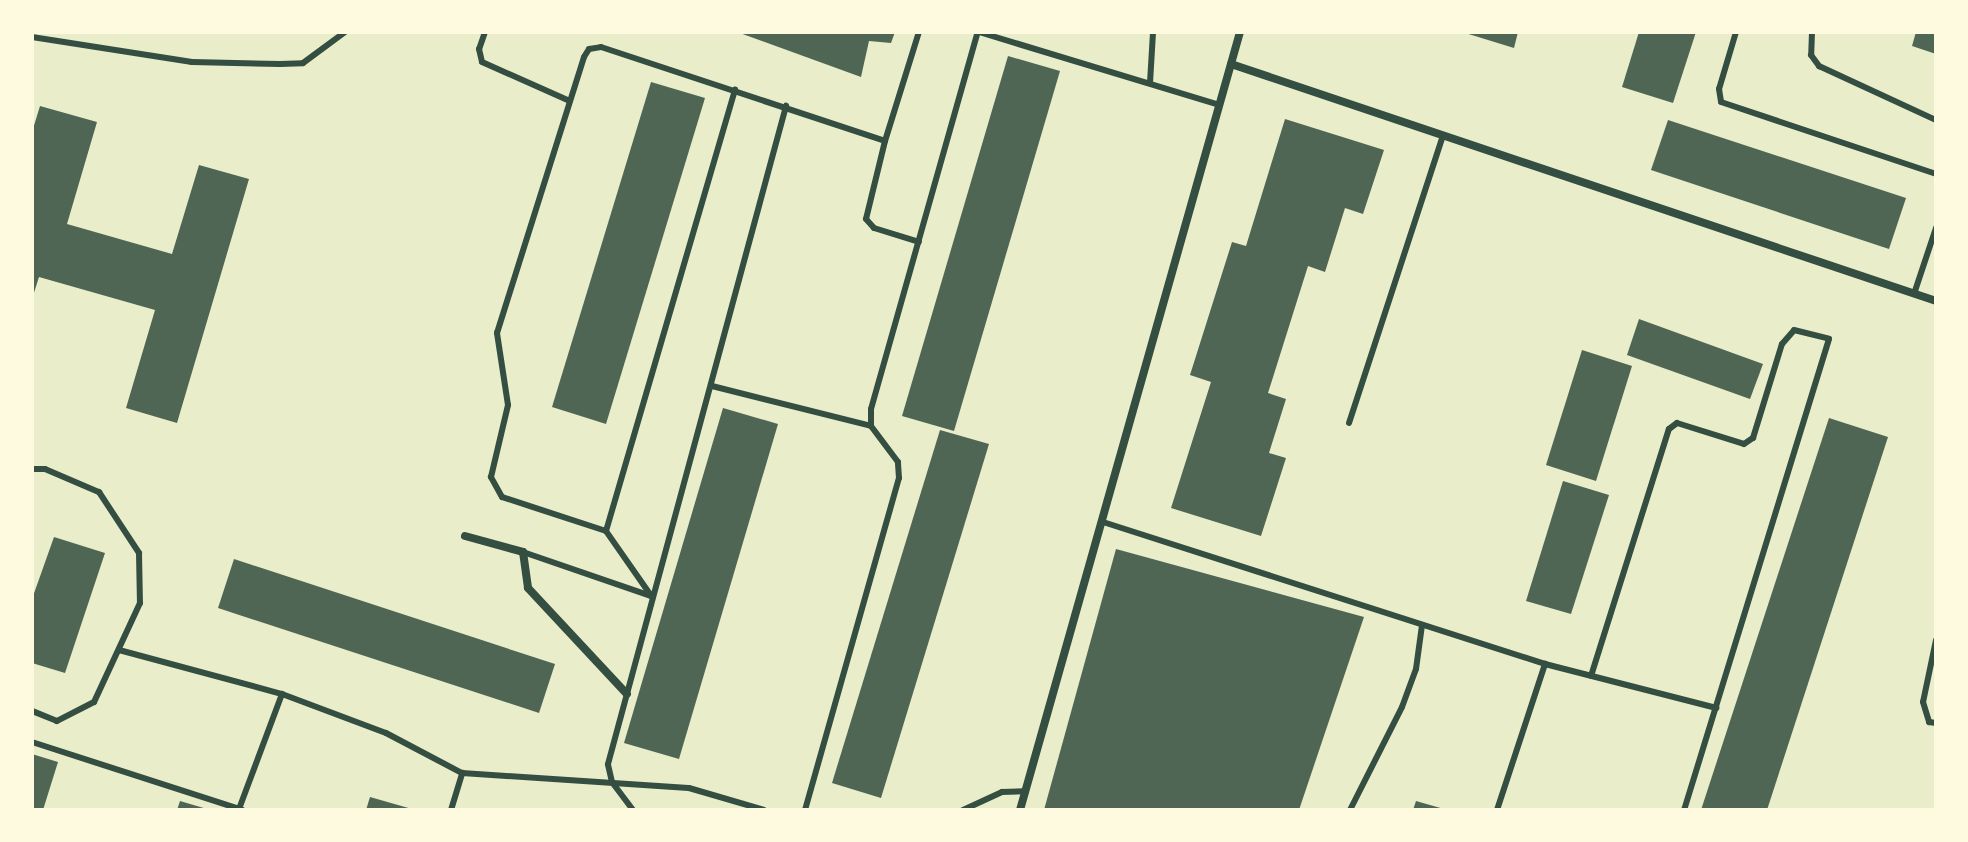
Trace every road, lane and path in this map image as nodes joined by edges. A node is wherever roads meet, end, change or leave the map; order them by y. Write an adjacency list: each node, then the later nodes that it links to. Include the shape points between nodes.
1 (345, 32): 9 (lane, via 303,63 280,64 177,60)
2 (485, 32): 13 (lane, via 479,49 482,62 493,71)
3 (919, 32): 18 (lane)
4 (978, 32): 11 (lane); 21 (lane)
5 (1153, 32): 11 (lane)
6 (1240, 32): 10 (street)
7 (1736, 32): 19 (lane, via 1719,89 1721,102)
8 (1812, 32): 16 (lane, via 1811,55 1819,66)
9 (32, 37)
10 (1231, 64): 14 (street); 17 (street)
11 (1150, 83): 14 (lane)
12 (735, 89): 13 (lane, via 601,47 589,49 584,57); 15 (lane); 29 (lane)
13 (570, 101): 29 (lane, via 497,333 508,405 491,477 502,497)
14 (1219, 105): 28 (street)
15 (786, 106): 18 (lane); 24 (lane)
16 (1936, 120)
17 (1443, 135): 22 (street); 25 (lane)
18 (885, 141): 21 (lane, via 866,219 874,228)
19 (1936, 174)
20 (1936, 228): 22 (lane)
21 (919, 242): 26 (lane)
22 (1914, 294): 23 (street)
23 (1936, 301)
24 (712, 386): 26 (lane); 32 (lane)
25 (1349, 423)
26 (871, 426): 51 (lane, via 898,462 899,478)
27 (32, 469): 35 (lane, via 45,469 99,492 139,553 140,603)
28 (1103, 522): 33 (lane); 46 (street)
29 (606, 531): 32 (lane)
30 (465, 536): 31 (street)
31 (523, 552): 32 (lane); 39 (street, via 528,588)
32 (652, 597): 39 (lane)
33 (1422, 625): 36 (lane); 54 (lane, via 1416,669 1402,707)
34 (1936, 640): 42 (lane, via 1923,702 1929,722)
35 (119, 650): 38 (lane); 41 (lane, via 94,702 77,715 57,721)
36 (1545, 664): 37 (lane); 55 (lane)
37 (1591, 676): 40 (lane); 40 (lane, via 1669,429 1677,423 1744,444 1753,438 1782,344 1794,330 1829,339)
38 (282, 694): 44 (lane, via 386,733); 47 (lane)
39 (627, 694): 45 (lane, via 608,764)
40 (1716, 708): 56 (lane)
41 (32, 711)
42 (1936, 723)
43 (32, 742): 47 (lane)
44 (462, 773): 45 (lane); 48 (lane)
45 (612, 782): 49 (lane); 50 (lane, via 689,788)
46 (1026, 791): 52 (lane, via 1002,792); 53 (street)
47 (240, 809)
48 (451, 810)
49 (633, 810)
50 (764, 810)
51 (805, 810)
52 (963, 810)
53 (1020, 810)
54 (1350, 810)
55 (1497, 810)
56 (1684, 810)

